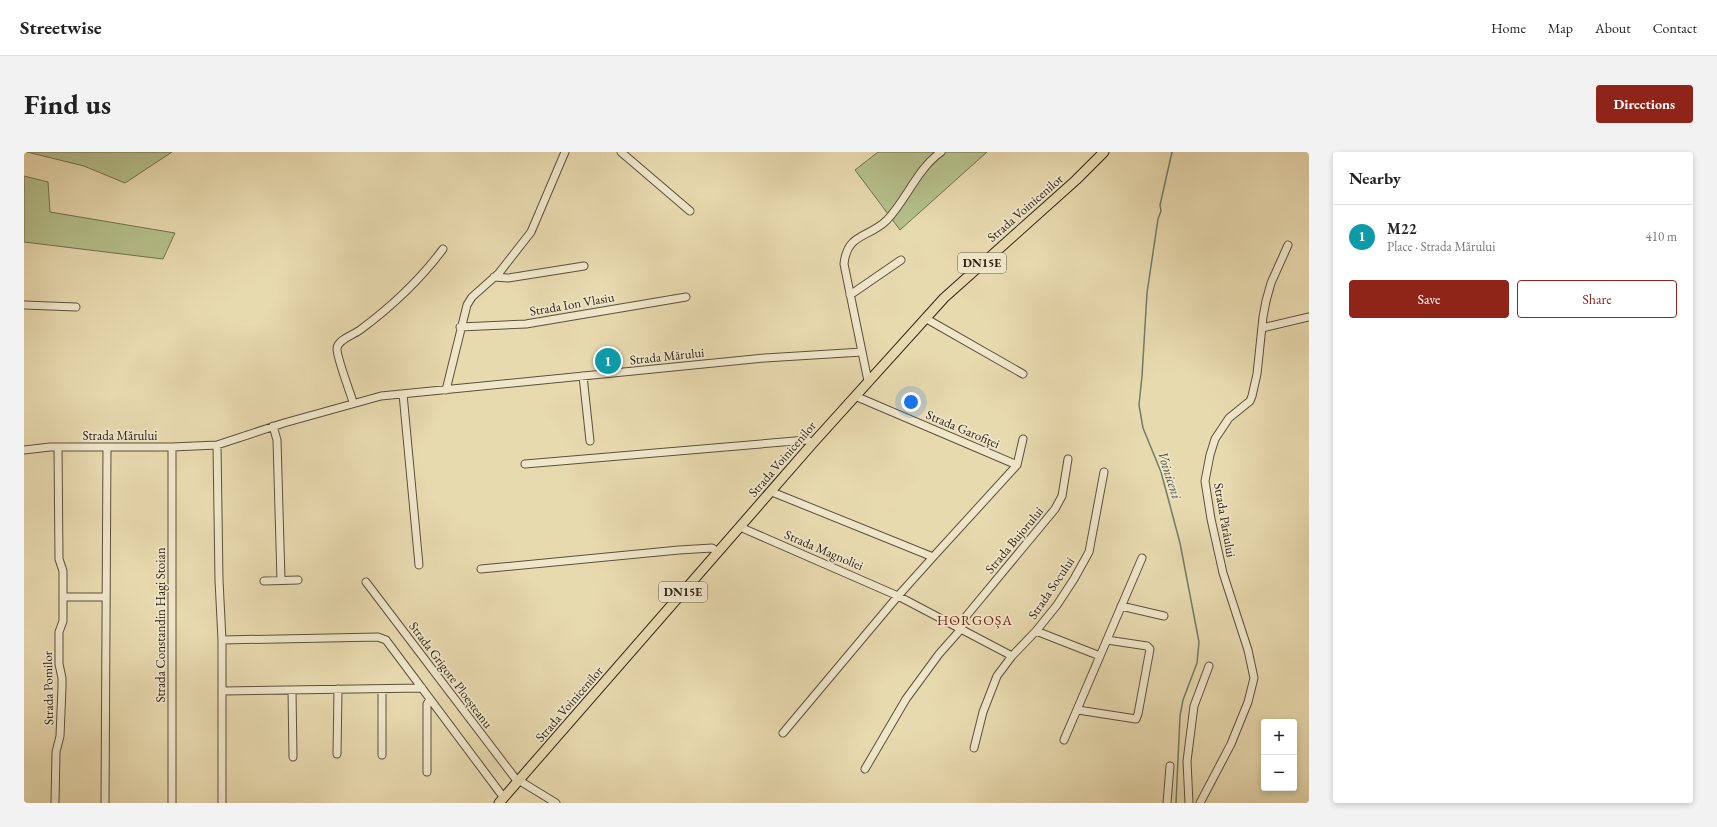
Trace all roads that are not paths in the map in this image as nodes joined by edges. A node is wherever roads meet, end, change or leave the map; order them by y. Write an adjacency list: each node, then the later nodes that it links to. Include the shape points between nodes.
1 (565, 152): 10 (street, via 531,232)
2 (621, 152): 5 (street)
3 (941, 152): 11 (street, via 918,176 898,207 885,221 848,246 844,258)
4 (1104, 152): 16 (main road, Strada Voinicenilor / DN15E, via 1076,180 962,280)
5 (690, 211)
6 (1288, 245): 18 (street, Strada Pârâului, via 1271,282)
7 (443, 249): 26 (street, via 427,270 393,303 359,331 338,344 339,357)
8 (901, 260): 11 (street)
9 (584, 266): 10 (street, via 508,278)
10 (494, 277): 17 (street, via 472,296)
11 (850, 295): 19 (street)
12 (686, 297): 17 (street, Strada Ion Vlasiu, via 526,324)
13 (24, 305): 14 (street)
14 (76, 307)
15 (1309, 317): 18 (street)
16 (925, 318): 20 (street); 22 (main road, Strada Voinicenilor / DN15E)
17 (460, 327): 23 (street)
18 (1262, 328): 88 (street, Strada Pârâului, via 1250,401 1229,418 1215,439 1205,482 1223,573 1248,650 1254,678 1232,744)
19 (862, 352): 21 (street, Strada Mărului, via 765,358); 22 (street)
20 (1023, 374)
21 (583, 376): 23 (street, Strada Mărului); 29 (street)
22 (868, 382): 25 (main road, Strada Voinicenilor / DN15E)
23 (446, 390): 24 (street, Strada Mărului)
24 (403, 394): 26 (street, Strada Mărului); 45 (street)
25 (855, 396): 30 (main road, Strada Voinicenilor / DN15E); 38 (street, Strada Garofiței)
26 (353, 402): 27 (street, Strada Mărului)
27 (273, 426): 31 (street, Strada Mărului); 47 (street, via 277,440)
28 (1023, 439): 38 (street)
29 (590, 441)
30 (813, 443): 37 (street, via 807,440); 40 (main road, Strada Voinicenilor / DN15E)
31 (217, 445): 34 (street, Strada Mărului); 58 (street)
32 (58, 447): 33 (street, Strada Mărului); 35 (street, Strada Mărului); 52 (street, Strada Pomilor, via 59,559 63,571)
33 (107, 447): 34 (street, Strada Mărului); 53 (street)
34 (172, 447): 83 (street, Strada Constandin Hagi Stoian)
35 (24, 450)
36 (1068, 459): 56 (street, Strada Bujorului, via 1062,496 1055,509)
37 (525, 464)
38 (1016, 464): 43 (street)
39 (1104, 472): 57 (street, Strada Socului, via 1089,552 1070,586)
40 (772, 492): 41 (main road, Strada Voinicenilor / DN15E); 43 (street)
41 (740, 527): 42 (main road, Strada Voinicenilor / DN15E); 51 (street, Strada Magnoliei)
42 (718, 552): 46 (street, via 712,548 679,550); 79 (main road, Strada Voinicenilor / DN15E)
43 (933, 557): 51 (street)
44 (1142, 558): 54 (street)
45 (418, 565)
46 (481, 569)
47 (281, 580): 48 (street); 49 (street)
48 (298, 580)
49 (264, 581)
50 (366, 582): 79 (street, Strada Grigore Ploeșteanu)
51 (898, 596): 56 (street, Strada Magnoliei); 70 (street)
52 (63, 597): 53 (street); 81 (street, Strada Pomilor, via 63,620 59,632 59,664 62,678)
53 (106, 597): 82 (street)
54 (1121, 606): 55 (street); 59 (street)
55 (1164, 616)
56 (960, 627): 60 (street, Strada Magnoliei); 77 (street, Strada Bujorului, via 906,699)
57 (1036, 632): 60 (street, Strada Socului); 61 (street)
58 (222, 640): 64 (street, via 382,638 389,643); 67 (street)
59 (1107, 640): 61 (street); 69 (street, via 1147,646 1150,649 1138,714 1136,718)
60 (1012, 656): 72 (street, Strada Socului, via 997,676 991,690)
61 (1100, 656): 69 (street)
62 (1209, 666): 87 (street, via 1194,706 1187,761)
63 (382, 688): 64 (street); 65 (street); 74 (street)
64 (422, 688): 68 (street)
65 (338, 689): 66 (street); 73 (street)
66 (292, 690): 67 (street); 75 (street)
67 (222, 691): 84 (street)
68 (430, 699): 78 (street, via 427,704); 80 (street)
69 (1078, 710): 71 (street)
70 (783, 733)
71 (1064, 740)
72 (974, 748)
73 (337, 754)
74 (382, 755)
75 (293, 757)
76 (1170, 766): 86 (street)
77 (865, 769)
78 (427, 772)
79 (519, 781): 80 (main road, Strada Voinicenilor / DN15E); 85 (street)
80 (502, 800)
81 (55, 803)
82 (105, 803)
83 (172, 803)
84 (222, 803)
85 (556, 803)
86 (1167, 803)
87 (1189, 803)
88 (1200, 803)

